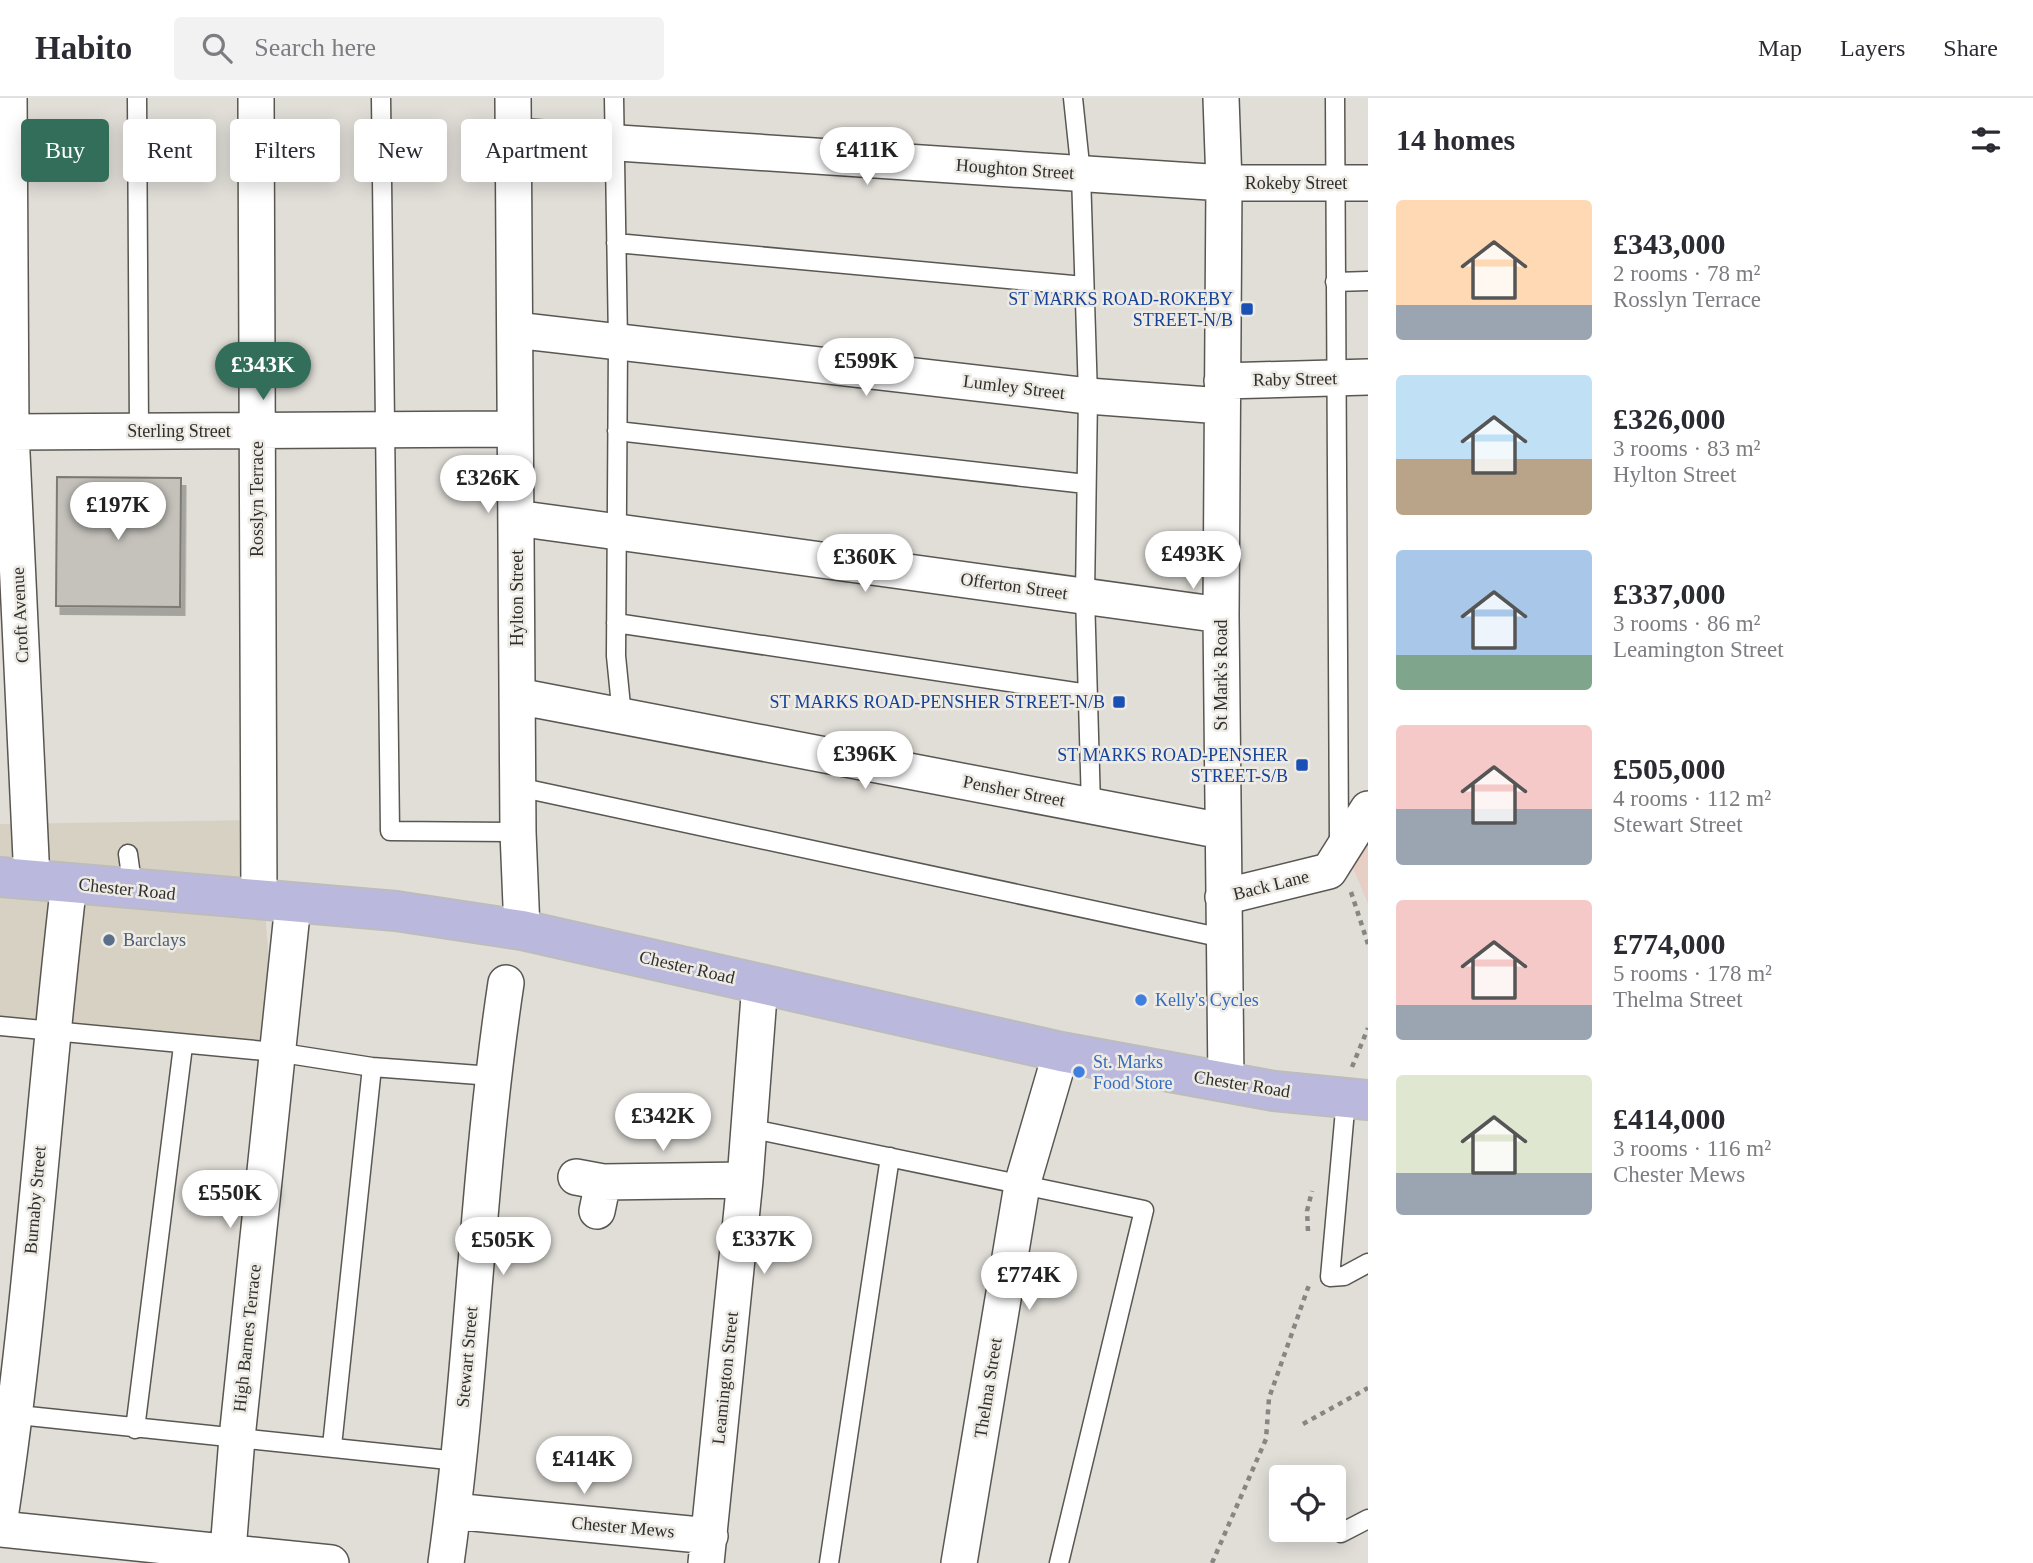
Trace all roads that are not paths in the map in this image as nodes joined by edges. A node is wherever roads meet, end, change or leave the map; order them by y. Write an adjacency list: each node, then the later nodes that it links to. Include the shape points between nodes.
1 (9, 98): 31 (street, Croft Avenue)
2 (136, 98): 29 (lane)
3 (256, 98): 27 (street, Rosslyn Terrace)
4 (381, 98): 28 (lane)
5 (513, 98): 10 (street, Hylton Street)
6 (614, 98): 12 (lane)
7 (1073, 98): 13 (lane)
8 (1221, 98): 15 (street, St Mark's Road)
9 (1335, 98): 16 (lane)
10 (513, 119)
11 (612, 142): 12 (street, Houghton Street)
12 (615, 142): 13 (street, Houghton Street); 17 (lane)
13 (1081, 174): 15 (street, Houghton Street); 20 (lane)
14 (513, 182): 21 (street, Hylton Street)
15 (1224, 183): 16 (street, Rokeby Street); 24 (street, St Mark's Road)
16 (1351, 183): 19 (lane)
17 (616, 243): 20 (lane); 22 (lane)
18 (1368, 281): 19 (lane)
19 (1335, 282): 23 (lane)
20 (1084, 286): 25 (lane)
21 (515, 330): 22 (street, Lumley Street); 26 (street, Hylton Street)
22 (618, 342): 25 (street, Lumley Street); 30 (lane)
23 (1352, 378): 24 (street, Raby Street); 46 (lane)
24 (1222, 393): 25 (street, Lumley Street); 36 (street, St Mark's Road)
25 (1088, 396): 32 (lane)
26 (515, 429): 28 (street, Sterling Street); 33 (street, Hylton Street)
27 (257, 430): 28 (street, Sterling Street); 29 (street, Sterling Street); 49 (street, Rosslyn Terrace)
28 (385, 430): 45 (lane, via 390,831)
29 (139, 431): 31 (street, Sterling Street)
30 (617, 431): 32 (lane); 34 (lane)
31 (11, 432): 47 (street, Croft Avenue)
32 (1086, 484): 35 (lane)
33 (516, 518): 34 (street, Offerton Street); 39 (street, Hylton Street)
34 (616, 531): 35 (street, Offerton Street); 37 (lane)
35 (1085, 595): 36 (street, Offerton Street); 38 (lane)
36 (1221, 615): 44 (street, St Mark's Road)
37 (616, 623): 38 (lane); 40 (lane)
38 (1088, 694): 42 (lane)
39 (517, 696): 40 (street, Pensher Street); 41 (street, Hylton Street)
40 (622, 716): 42 (street, Pensher Street)
41 (518, 787): 45 (street, Hylton Street); 51 (lane)
42 (1091, 806): 44 (street, Pensher Street)
43 (1368, 809): 46 (street)
44 (1222, 831): 48 (street, St Mark's Road)
45 (518, 832): 50 (street, Hylton Street)
46 (1334, 860): 48 (street, Back Lane)
47 (34, 880): 49 (main road, Chester Road, via 131,872); 55 (street, Burnaby Street)
48 (1223, 897): 51 (street, St Mark's Road)
49 (276, 902): 50 (main road, Chester Road, via 396,911); 57 (street, High Barnes Terrace)
50 (522, 930): 53 (main road, Chester Road)
51 (1223, 938): 61 (street, St Mark's Road)
52 (506, 983): 60 (street, Stewart Street)
53 (760, 983): 58 (main road, Chester Road); 63 (street, Leamington Street)
54 (0, 1026): 55 (lane)
55 (51, 1029): 56 (lane); 69 (street, Burnaby Street)
56 (183, 1046): 57 (lane); 70 (lane)
57 (276, 1052): 59 (lane); 71 (street, High Barnes Terrace)
58 (1061, 1052): 61 (main road, Chester Road); 66 (street, Thelma Street)
59 (372, 1067): 60 (lane); 72 (lane)
60 (492, 1076): 73 (street, Stewart Street)
61 (1226, 1083): 62 (main road, Chester Road)
62 (1355, 1107): 68 (lane, via 1330,1278)
63 (748, 1128): 64 (lane); 65 (street, Leamington Street)
64 (890, 1157): 66 (lane); 83 (lane)
65 (745, 1180): 67 (street); 79 (street, Leamington Street)
66 (1022, 1185): 84 (street, Thelma Street); 85 (lane, via 1144,1210)
67 (592, 1190)
68 (1368, 1263)
69 (8, 1414): 70 (lane); 75 (street, Burnaby Street)
70 (135, 1429): 71 (lane)
71 (237, 1438): 72 (lane); 80 (street, High Barnes Terrace)
72 (332, 1446): 73 (lane)
73 (458, 1461): 74 (street, Stewart Street)
74 (453, 1511): 79 (street, Chester Mews); 82 (street, Stewart Street)
75 (0, 1517)
76 (1368, 1520): 78 (lane)
77 (0, 1529): 80 (street)
78 (1346, 1530)
79 (708, 1549)
80 (228, 1558): 81 (street)
81 (331, 1563)
82 (446, 1563)
83 (829, 1563)
84 (959, 1563)
85 (1059, 1563)

